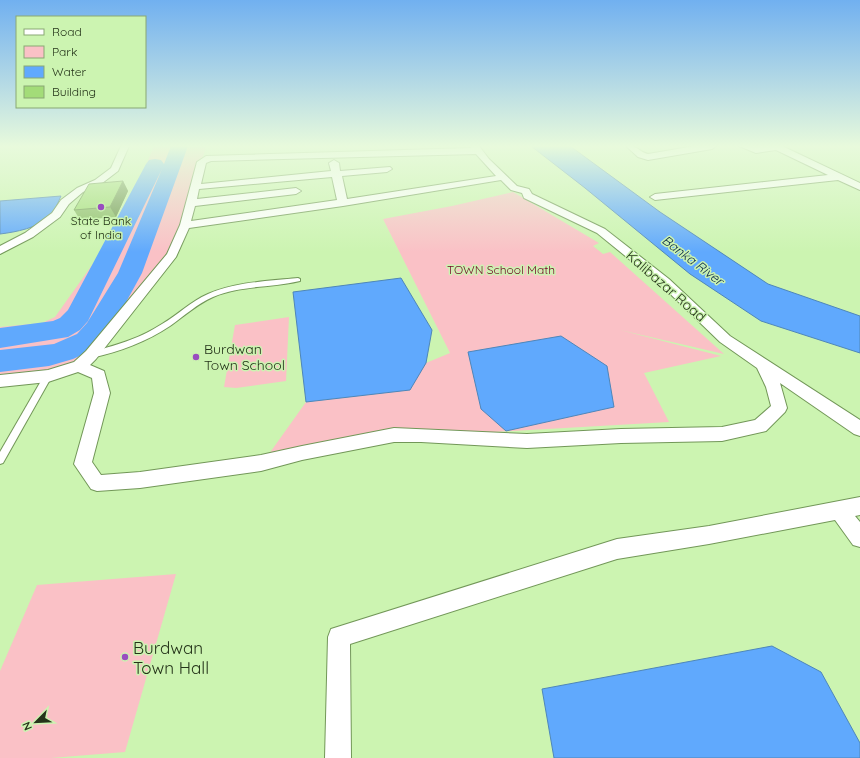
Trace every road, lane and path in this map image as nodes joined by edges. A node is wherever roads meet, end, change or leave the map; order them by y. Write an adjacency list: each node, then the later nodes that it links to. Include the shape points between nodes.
1 (99, 181): 16 (street, via 80,190 65,202 56,215 29,235)
2 (197, 181): 9 (street)
3 (252, 181): 9 (street)
4 (338, 181): 14 (street)
5 (477, 181): 14 (street)
6 (508, 181): 19 (street, Kalibazar Road, via 514,188 526,191 528,196 601,231 665,282 725,339)
7 (800, 181): 12 (street)
8 (849, 181): 10 (street)
9 (195, 187): 13 (street)
10 (860, 187)
11 (296, 191): 13 (street)
12 (655, 197)
13 (191, 203): 15 (street)
14 (342, 203): 15 (street)
15 (185, 225): 18 (street, via 172,255)
16 (0, 251)
17 (298, 280): 18 (lane, via 229,289 210,296 190,307 161,329 133,343)
18 (85, 360): 19 (street, via 100,375 102,393 83,464 97,483 140,480 261,463 394,436 421,435 527,441 722,434 760,426 779,408 774,386); 20 (street)
19 (763, 365): 22 (street, Kalibazar Road)
20 (48, 376): 21 (street); 23 (lane)
21 (0, 381)
22 (860, 429)
23 (0, 460)
24 (860, 506): 25 (street)
25 (839, 510): 26 (street); 27 (street, via 618,549 339,638)
26 (860, 538)
27 (338, 758)

